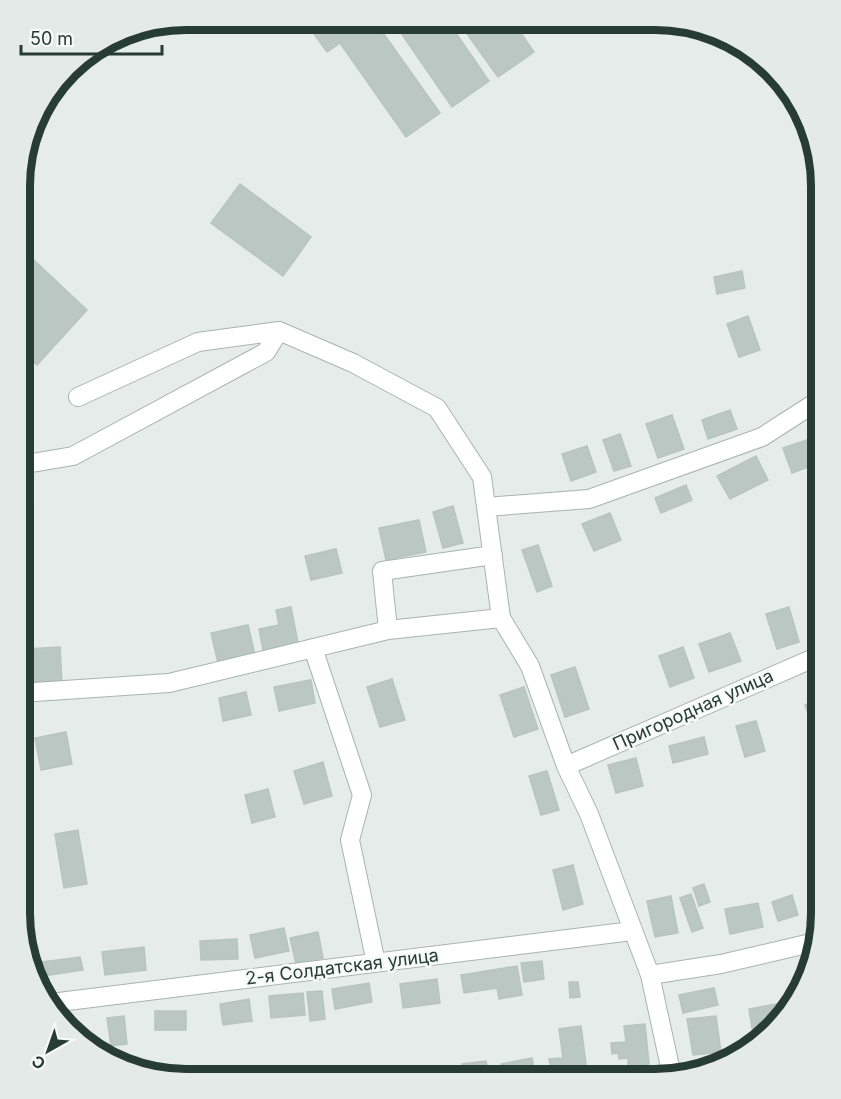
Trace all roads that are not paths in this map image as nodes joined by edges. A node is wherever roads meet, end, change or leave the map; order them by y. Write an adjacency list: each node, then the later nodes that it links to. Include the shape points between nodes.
1 (279, 331): 2 (street, via 198,342); 4 (street, via 266,352 73,456); 5 (street, via 353,363 437,408 482,477)
2 (78, 397)
3 (811, 405): 5 (street, via 762,437 589,499)
4 (30, 463)
5 (486, 507): 6 (street)
6 (493, 555): 7 (street); 8 (street, via 382,571)
7 (501, 618): 8 (street); 12 (street, via 530,666)
8 (388, 630): 9 (street)
9 (313, 648): 11 (street, via 169,684); 15 (street, via 362,795 350,840)
10 (811, 659): 12 (street, Пригородная улица)
11 (30, 692)
12 (566, 766): 13 (street, via 589,814)
13 (632, 931): 15 (street, 2-я Солдатская улица); 16 (street)
14 (808, 944): 16 (street, via 721,964)
15 (376, 963): 17 (street, 2-я Солдатская улица)
16 (650, 975): 18 (street)
17 (58, 1002)
18 (670, 1068)

